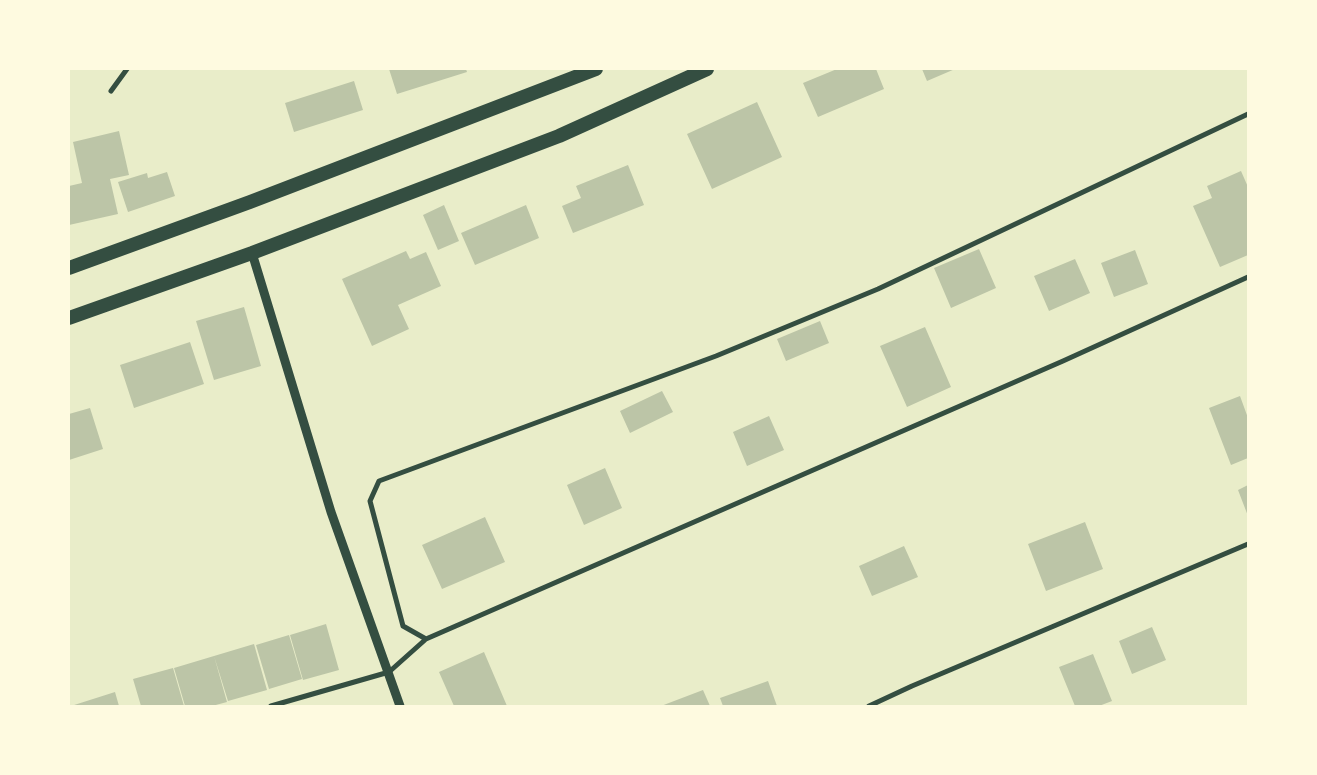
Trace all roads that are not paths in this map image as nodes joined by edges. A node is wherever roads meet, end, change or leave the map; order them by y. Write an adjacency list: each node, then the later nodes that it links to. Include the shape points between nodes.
1 (127, 69): 4 (street)
2 (596, 69): 7 (highway)
3 (707, 69): 6 (highway, via 558,136)
4 (111, 91)
5 (1248, 114): 11 (street, via 878,289 716,356 379,481 370,501 403,626)
6 (252, 253): 9 (highway); 12 (street, via 332,512)
7 (69, 268)
8 (1248, 277): 11 (street)
9 (69, 318)
10 (1248, 544): 15 (street)
11 (426, 639): 12 (street)
12 (389, 672): 13 (street); 14 (street)
13 (271, 706)
14 (400, 706)
15 (869, 706)

